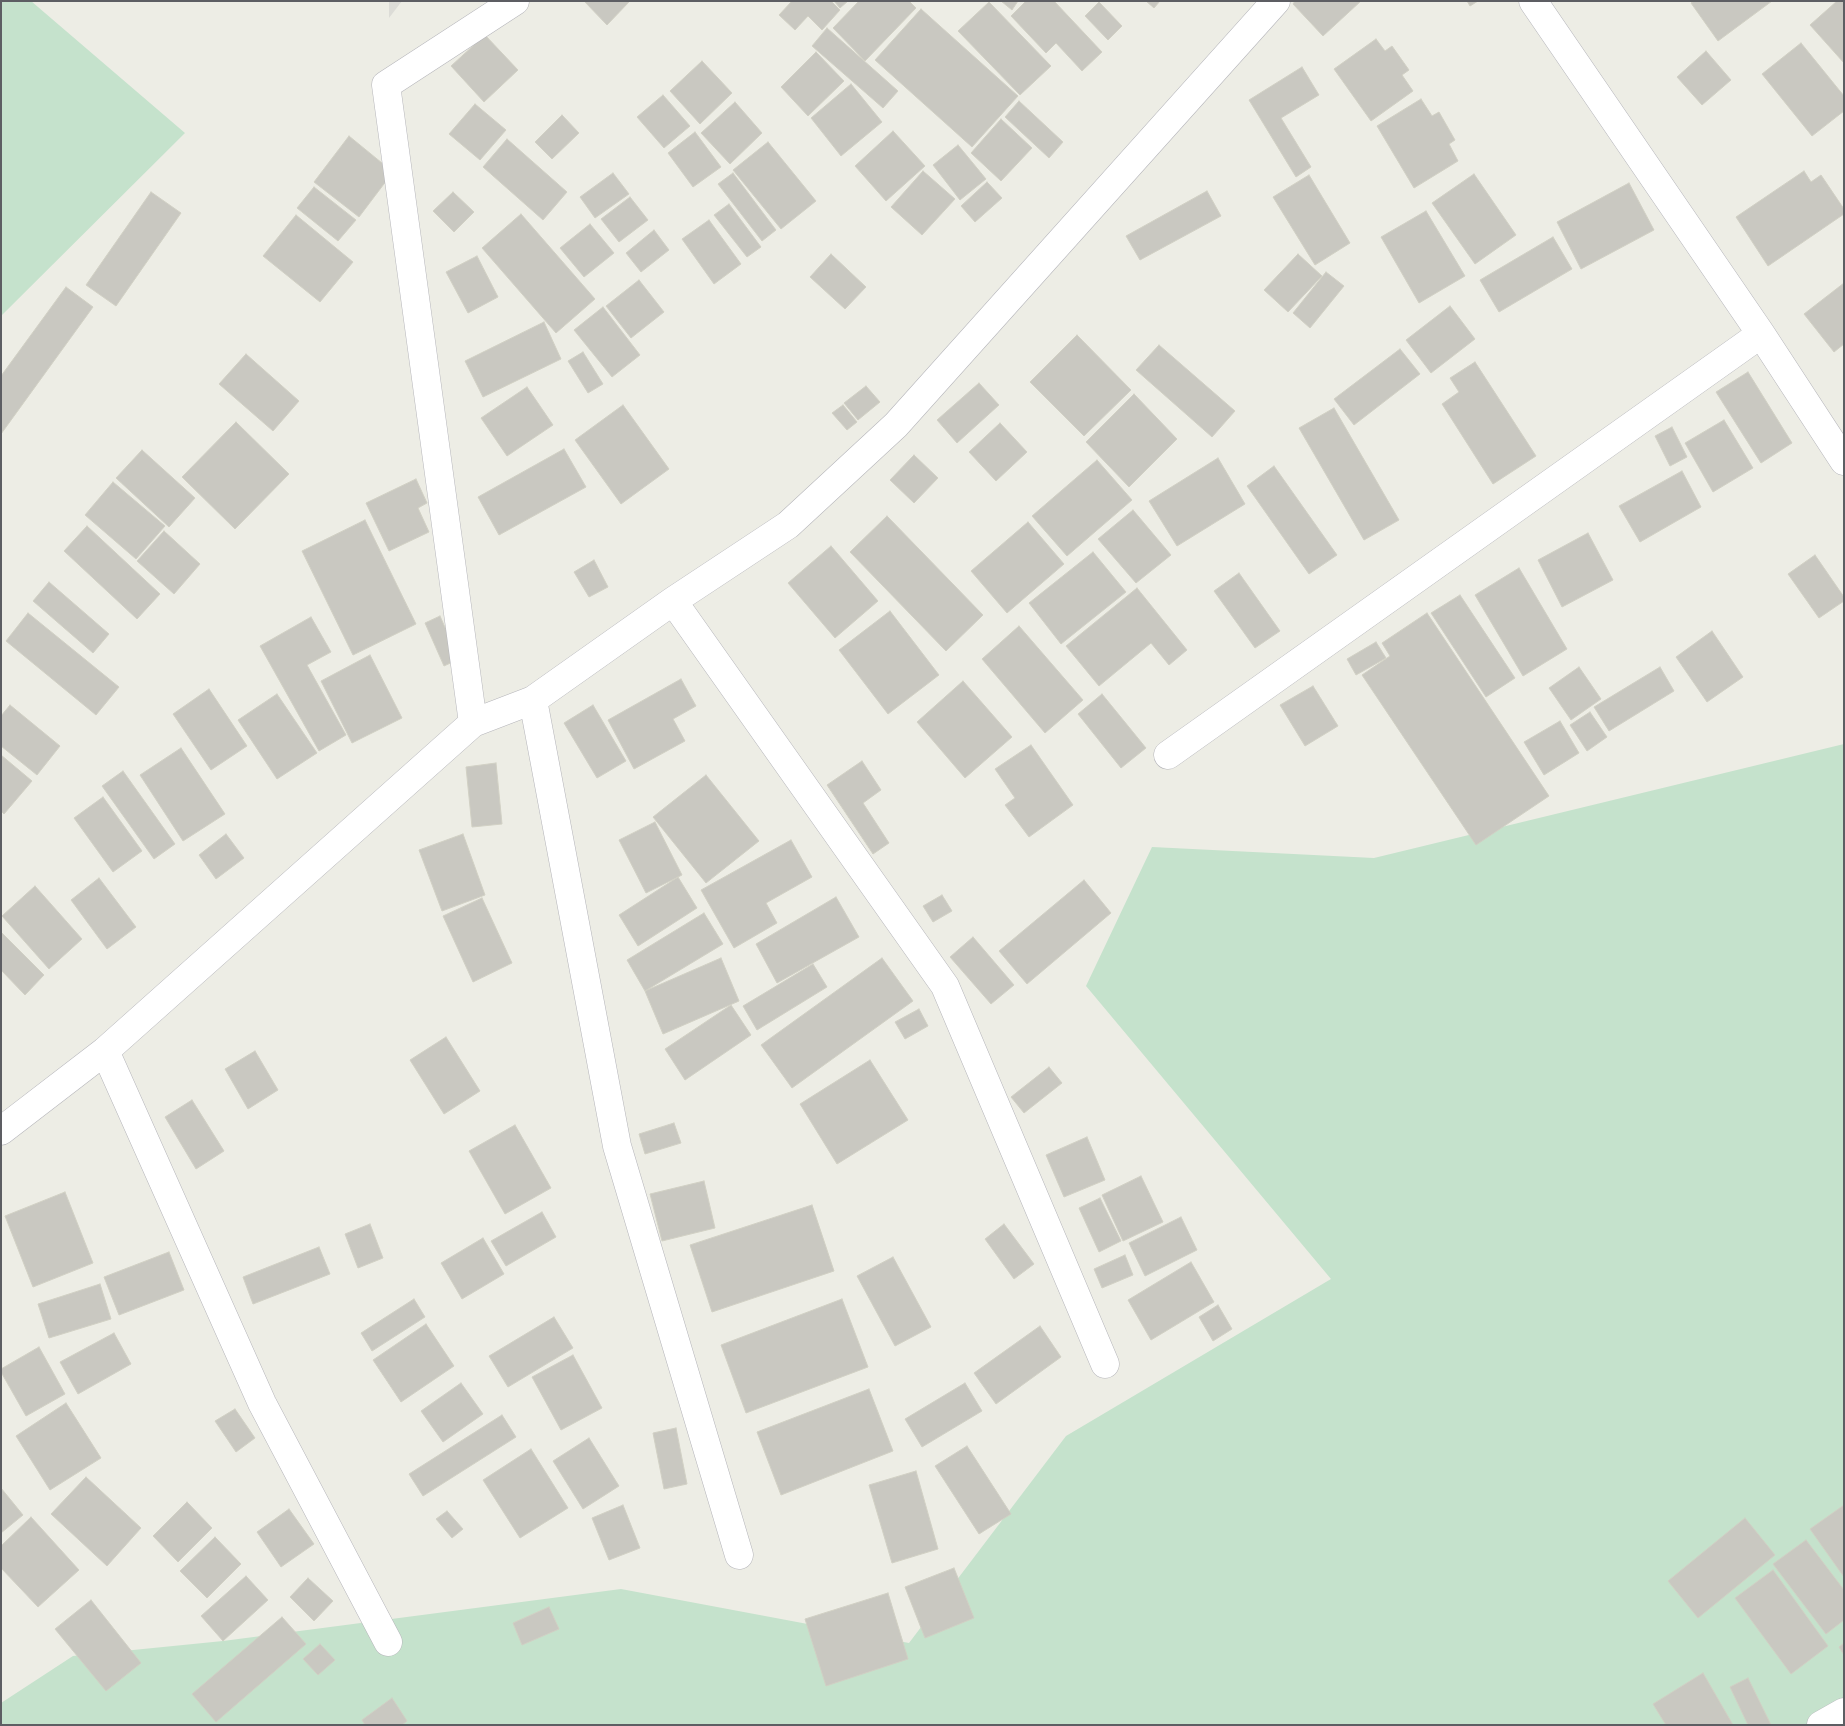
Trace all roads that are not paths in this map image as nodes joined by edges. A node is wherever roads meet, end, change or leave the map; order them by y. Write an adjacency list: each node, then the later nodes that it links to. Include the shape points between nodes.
1 (515, 1): 8 (street, via 386,85)
2 (1276, 1): 6 (street, via 896,426 788,525)
3 (1533, 1): 4 (street)
4 (1761, 334): 5 (street); 9 (street)
5 (1844, 461)
6 (673, 601): 7 (street); 12 (street, via 945,986)
7 (533, 700): 8 (street); 13 (street, via 617,1146)
8 (473, 723): 10 (street)
9 (1168, 755)
10 (105, 1051): 11 (street); 14 (street, via 262,1402)
11 (1, 1130)
12 (1105, 1364)
13 (740, 1555)
14 (388, 1642)
15 (1844, 1712): 16 (street)
16 (1821, 1725)

